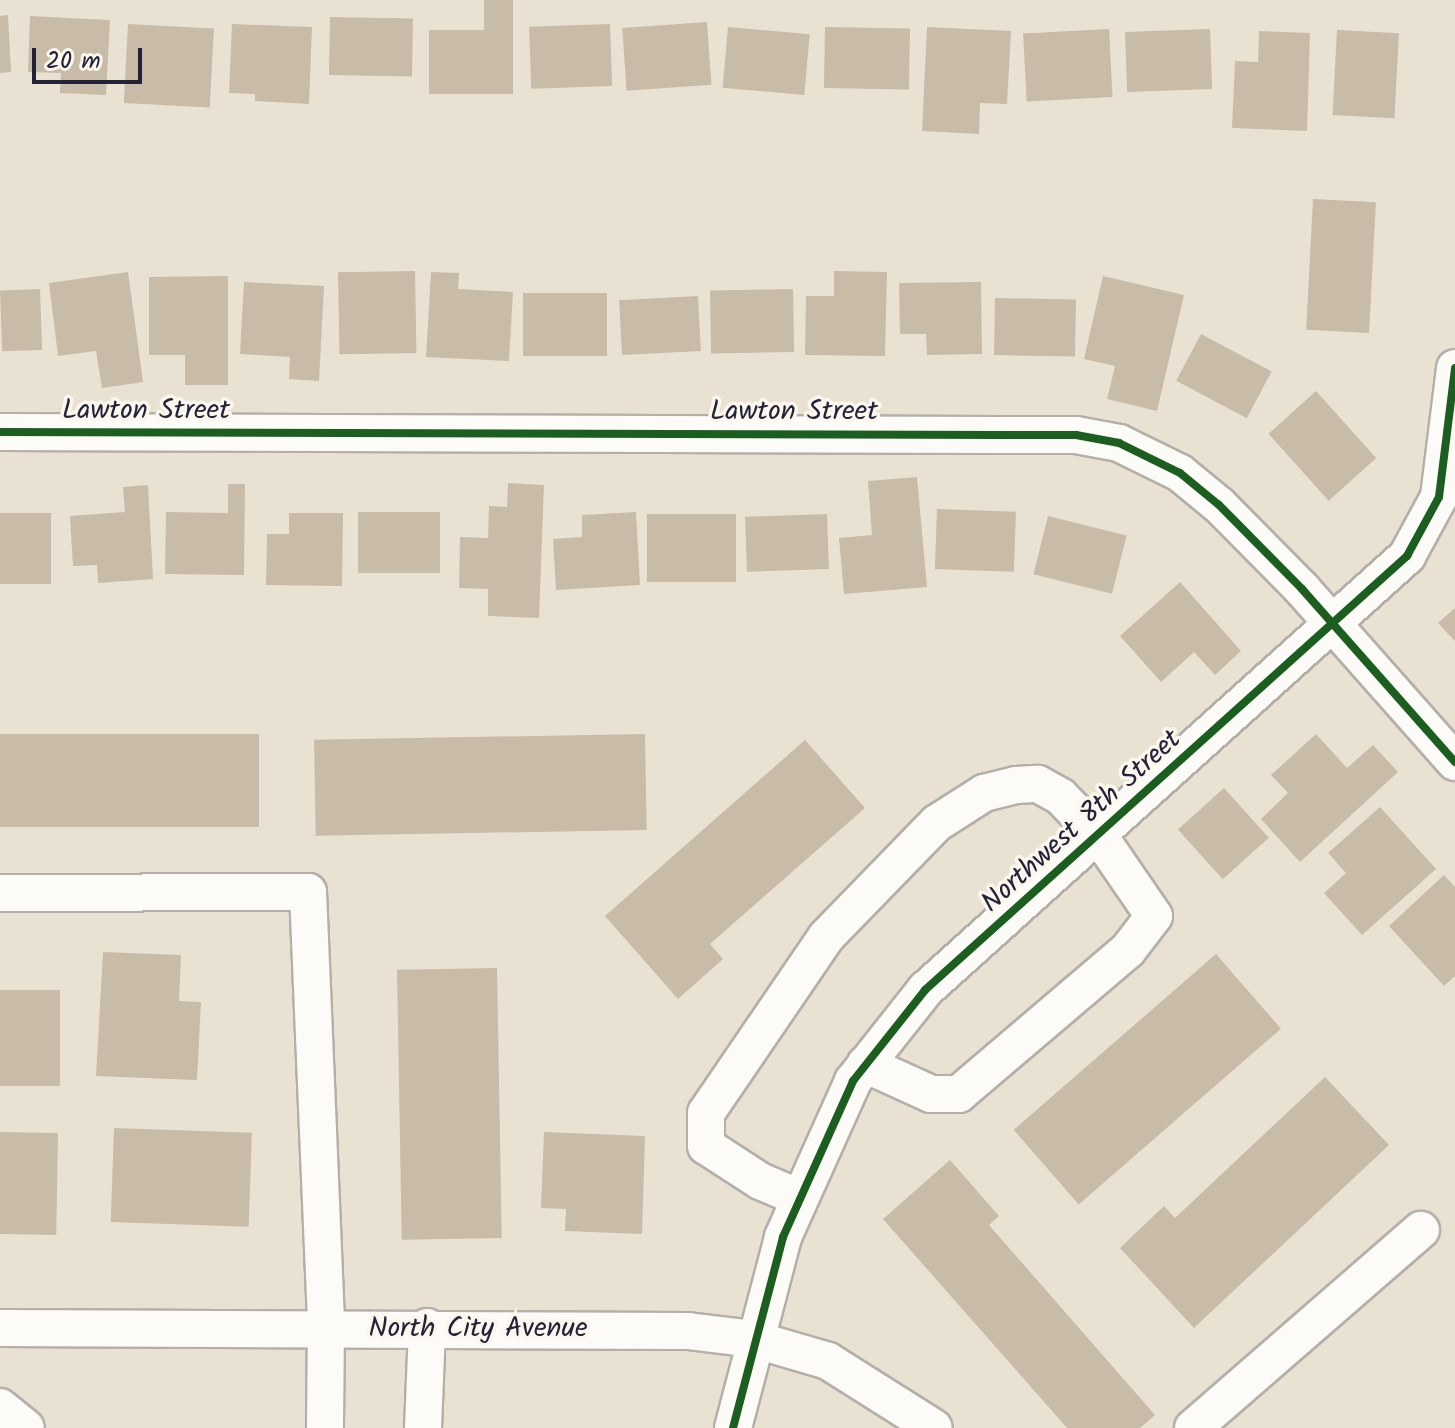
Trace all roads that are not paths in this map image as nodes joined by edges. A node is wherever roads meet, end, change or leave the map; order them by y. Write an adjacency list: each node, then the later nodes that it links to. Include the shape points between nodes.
1 (1455, 368): 3 (street, Northwest 8th Street, via 1448,459 1429,524 1407,556)
2 (0, 432): 3 (street, Lawton Street, via 1076,435 1119,443 1180,473 1219,505)
3 (1333, 625): 4 (street, Lawton Street); 5 (street, Northwest 8th Street)
4 (1455, 762)
5 (1099, 836): 7 (street, Northwest 8th Street, via 925,990); 7 (street, via 1154,916 1128,950 959,1094 931,1094); 8 (street, via 1061,797 1038,784 984,793 937,823 826,937 706,1113 706,1146)
6 (0, 893): 12 (street, via 308,892)
7 (865, 1064): 8 (street, Northwest 8th Street)
8 (800, 1198): 13 (street, Northwest 8th Street)
9 (1421, 1230): 20 (street)
10 (427, 1327): 12 (street, North City Avenue); 13 (street, North City Avenue, via 688,1331); 17 (street)
11 (0, 1328): 12 (street, North City Avenue)
12 (326, 1328): 16 (street)
13 (753, 1339): 18 (street, Northwest 8th Street); 19 (street, North City Avenue, via 828,1361)
14 (0, 1407): 15 (street)
15 (26, 1428)
16 (325, 1428)
17 (423, 1428)
18 (733, 1428)
19 (934, 1428)
20 (1193, 1428)

